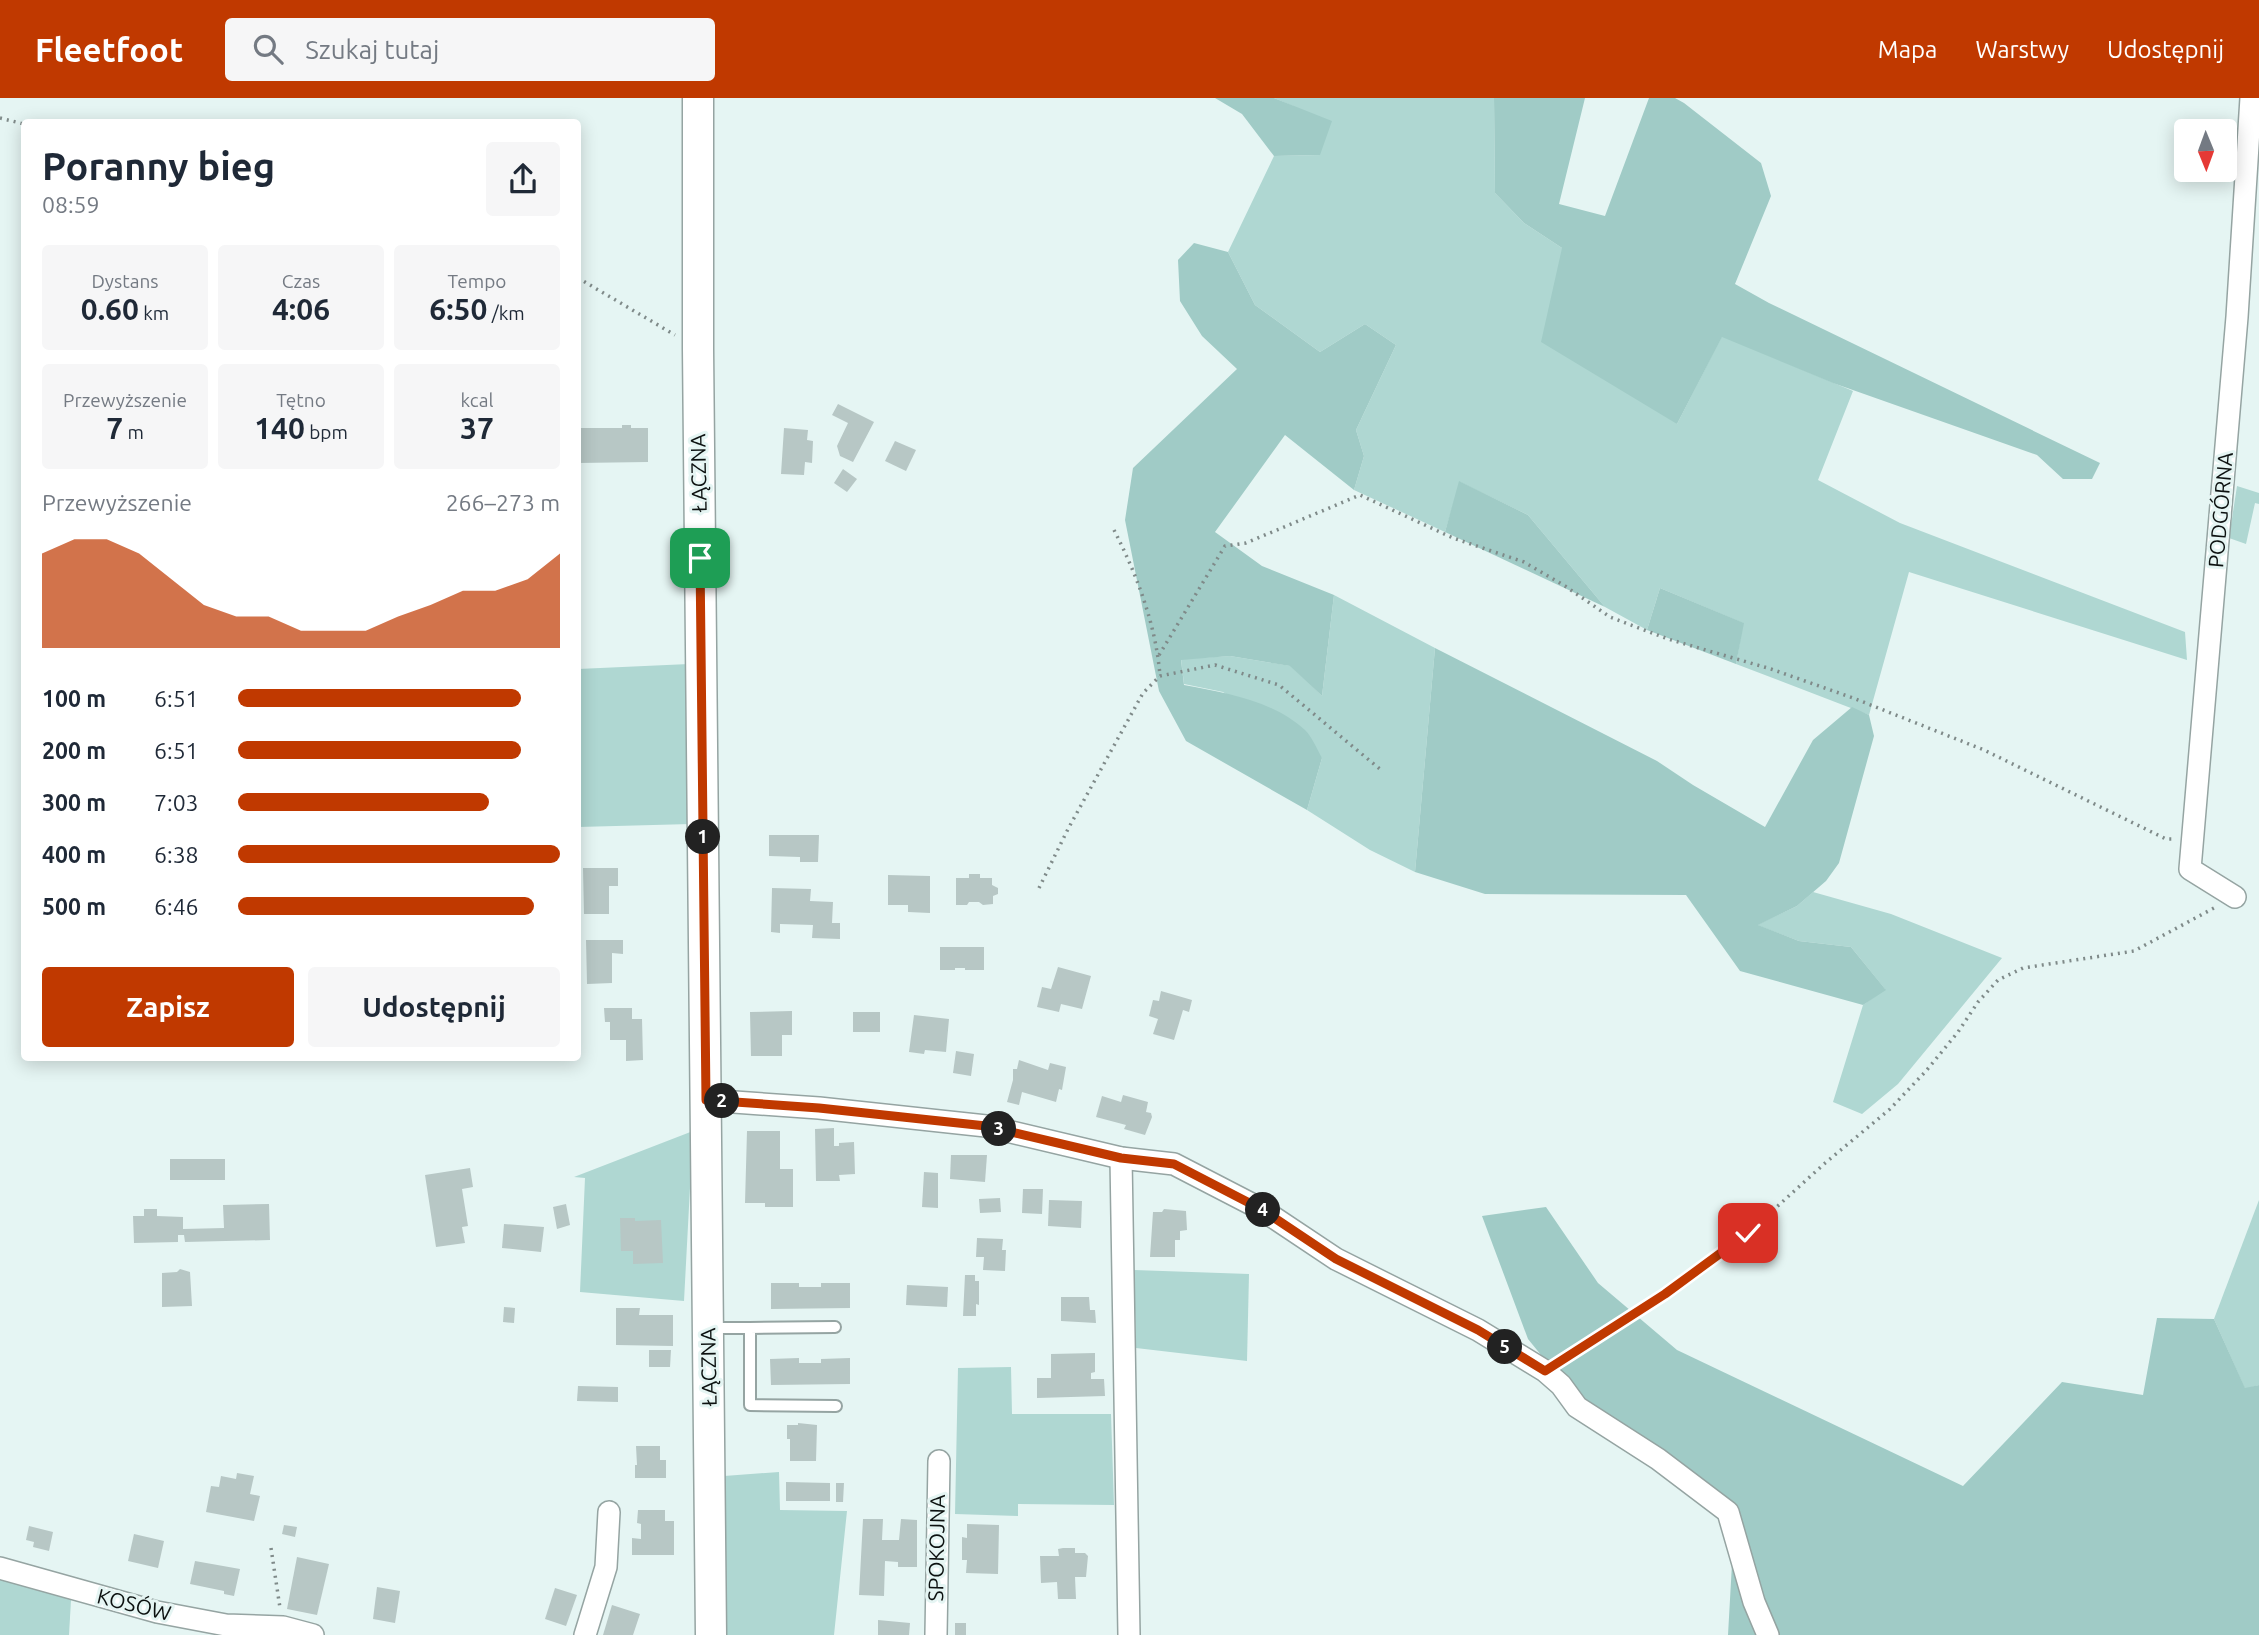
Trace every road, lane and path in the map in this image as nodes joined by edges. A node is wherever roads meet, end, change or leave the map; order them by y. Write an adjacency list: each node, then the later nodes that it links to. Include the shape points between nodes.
1 (698, 98): 6 (street, ŁĄCZNA)
2 (2251, 98): 11 (street, PODGÓRNA)
3 (0, 118): 4 (path)
4 (21, 123)
5 (581, 280): 6 (path)
6 (698, 349): 14 (street, ŁĄCZNA)
7 (1114, 530): 8 (path, via 1132,564)
8 (1158, 654): 9 (path); 11 (path, via 1225,546 1246,543 1360,495 1453,538 1524,562 1610,618 1853,698 1984,750 2166,839)
9 (1160, 676): 10 (path, via 1216,665 1279,685); 12 (path, via 1143,693)
10 (1381, 770)
11 (2193, 841): 13 (street, PODGÓRNA, via 2190,869)
12 (1039, 888)
13 (2235, 897): 19 (path, via 2134,951 2023,968 1998,980 1890,1110 1748,1233 1665,1294)
14 (706, 1100): 15 (street, via 986,1126); 17 (street, ŁĄCZNA)
15 (1121, 1158): 19 (street, via 1174,1164 1261,1209 1336,1259 1478,1330); 30 (street)
16 (835, 1327): 18 (lane)
17 (708, 1328): 18 (lane); 28 (street, ŁĄCZNA)
18 (750, 1328): 20 (lane, via 750,1405)
19 (1545, 1371): 31 (street, via 1577,1408 1658,1459 1728,1512)
20 (836, 1406)
21 (939, 1461): 29 (street, SPOKOJNA)
22 (609, 1512): 27 (street, via 606,1567)
23 (271, 1548): 25 (path)
24 (0, 1568): 25 (street, KOSÓW, via 157,1612 226,1625)
25 (283, 1627): 26 (street, KOSÓW)
26 (313, 1635)
27 (585, 1635)
28 (712, 1635)
29 (936, 1635)
30 (1129, 1635)
31 (1768, 1635)

